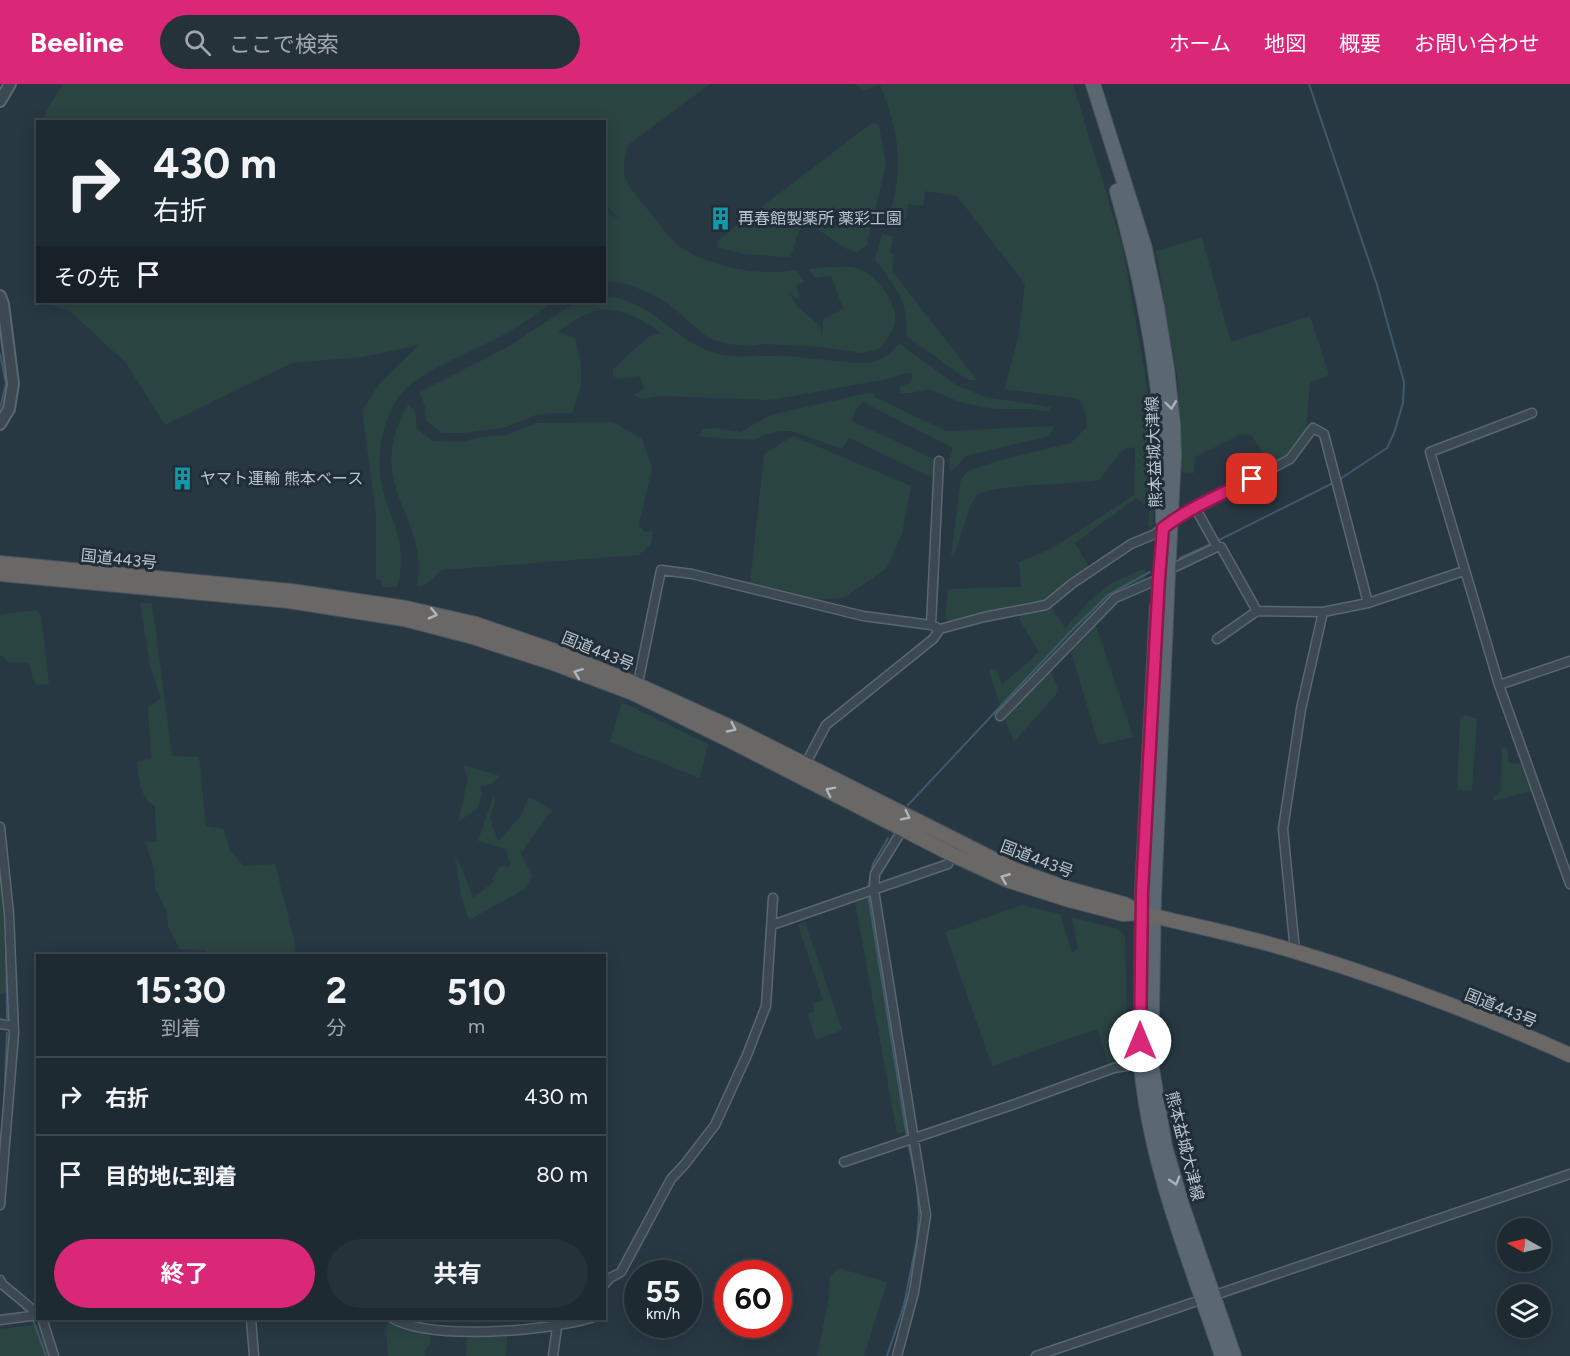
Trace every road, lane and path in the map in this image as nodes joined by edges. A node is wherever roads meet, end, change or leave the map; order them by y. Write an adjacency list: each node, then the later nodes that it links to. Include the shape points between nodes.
1 (10, 84): 4 (street)
2 (1083, 84): 10 (main road, 熊本益城大津線, via 1134,251 1146,308 1162,430)
3 (1093, 84): 10 (main road, 熊本益城大津線, one-way to 10, via 1144,246 1157,307 1173,424)
4 (0, 101)
5 (0, 296): 7 (street, via 12,384 9,409)
6 (1532, 412): 13 (street, via 1430,452)
7 (0, 424)
8 (939, 461): 19 (street)
9 (1196, 509): 10 (street); 11 (street); 16 (street, via 1290,459 1312,428 1324,434)
10 (1168, 524): 15 (main road, 熊本益城大津線); 20 (street, via 1131,544 1046,605)
11 (1214, 543): 15 (street); 17 (street, via 1221,547)
12 (0, 562): 24 (highway, 国道443号, one-way to 24, via 291,591 406,608 487,627 558,651)
13 (1464, 571): 16 (street); 23 (street)
14 (0, 574): 24 (highway, 国道443号, one-way to 14, via 404,619 290,601)
15 (1163, 575): 25 (street, via 1115,598); 33 (main road, 熊本益城大津線)
16 (1368, 603): 18 (street)
17 (1257, 611): 18 (street); 21 (street)
18 (1323, 612): 35 (street, via 1301,709 1283,829)
19 (931, 625): 20 (street); 24 (street, via 863,616 661,570)
20 (940, 629): 26 (street, via 933,639 826,725)
21 (1217, 639)
22 (1570, 661): 23 (street)
23 (1499, 685): 30 (street)
24 (636, 689): 26 (highway, 国道443号)
25 (1000, 716)
26 (802, 770): 28 (highway, 国道443号, one-way to 26); 33 (highway, 国道443号, one-way to 33, via 1013,869)
27 (0, 827): 37 (street, via 9,914)
28 (903, 829): 29 (highway, 国道443号); 31 (street, via 875,874)
29 (953, 855): 31 (street, via 948,864); 33 (highway, 国道443号, one-way to 29, via 1123,914 1066,899 1007,880)
30 (1570, 884)
31 (870, 892): 34 (street); 40 (street)
32 (773, 898): 34 (street)
33 (1148, 914): 35 (highway, 国道443号); 39 (main road, 熊本益城大津線)
34 (772, 925): 45 (street, via 766,1006 715,1125 671,1179 621,1272)
35 (1295, 951): 38 (highway, 国道443号, via 1491,1020)
36 (0, 1024): 37 (street)
37 (13, 1026): 43 (street)
38 (1570, 1055)
39 (1146, 1063): 40 (street, via 1114,1068); 46 (main road, 熊本益城大津線, via 1143,1088 1159,1167 1170,1206)
40 (910, 1139): 41 (street); 58 (street, via 926,1215 914,1292)
41 (844, 1162)
42 (1570, 1174): 46 (street)
43 (0, 1205)
44 (0, 1280): 47 (street)
45 (606, 1283)
46 (1208, 1296): 59 (street); 60 (main road, 熊本益城大津線); 61 (main road, 熊本益城大津線)
47 (36, 1313)
48 (36, 1315): 49 (street)
49 (0, 1320)
50 (43, 1320): 55 (street)
51 (250, 1320): 56 (street)
52 (398, 1320): 54 (street, via 435,1330)
53 (583, 1320): 54 (street)
54 (557, 1327): 57 (street)
55 (54, 1356)
56 (254, 1356)
57 (553, 1356)
58 (897, 1356)
59 (1036, 1356)
60 (1222, 1356)
61 (1234, 1356)

